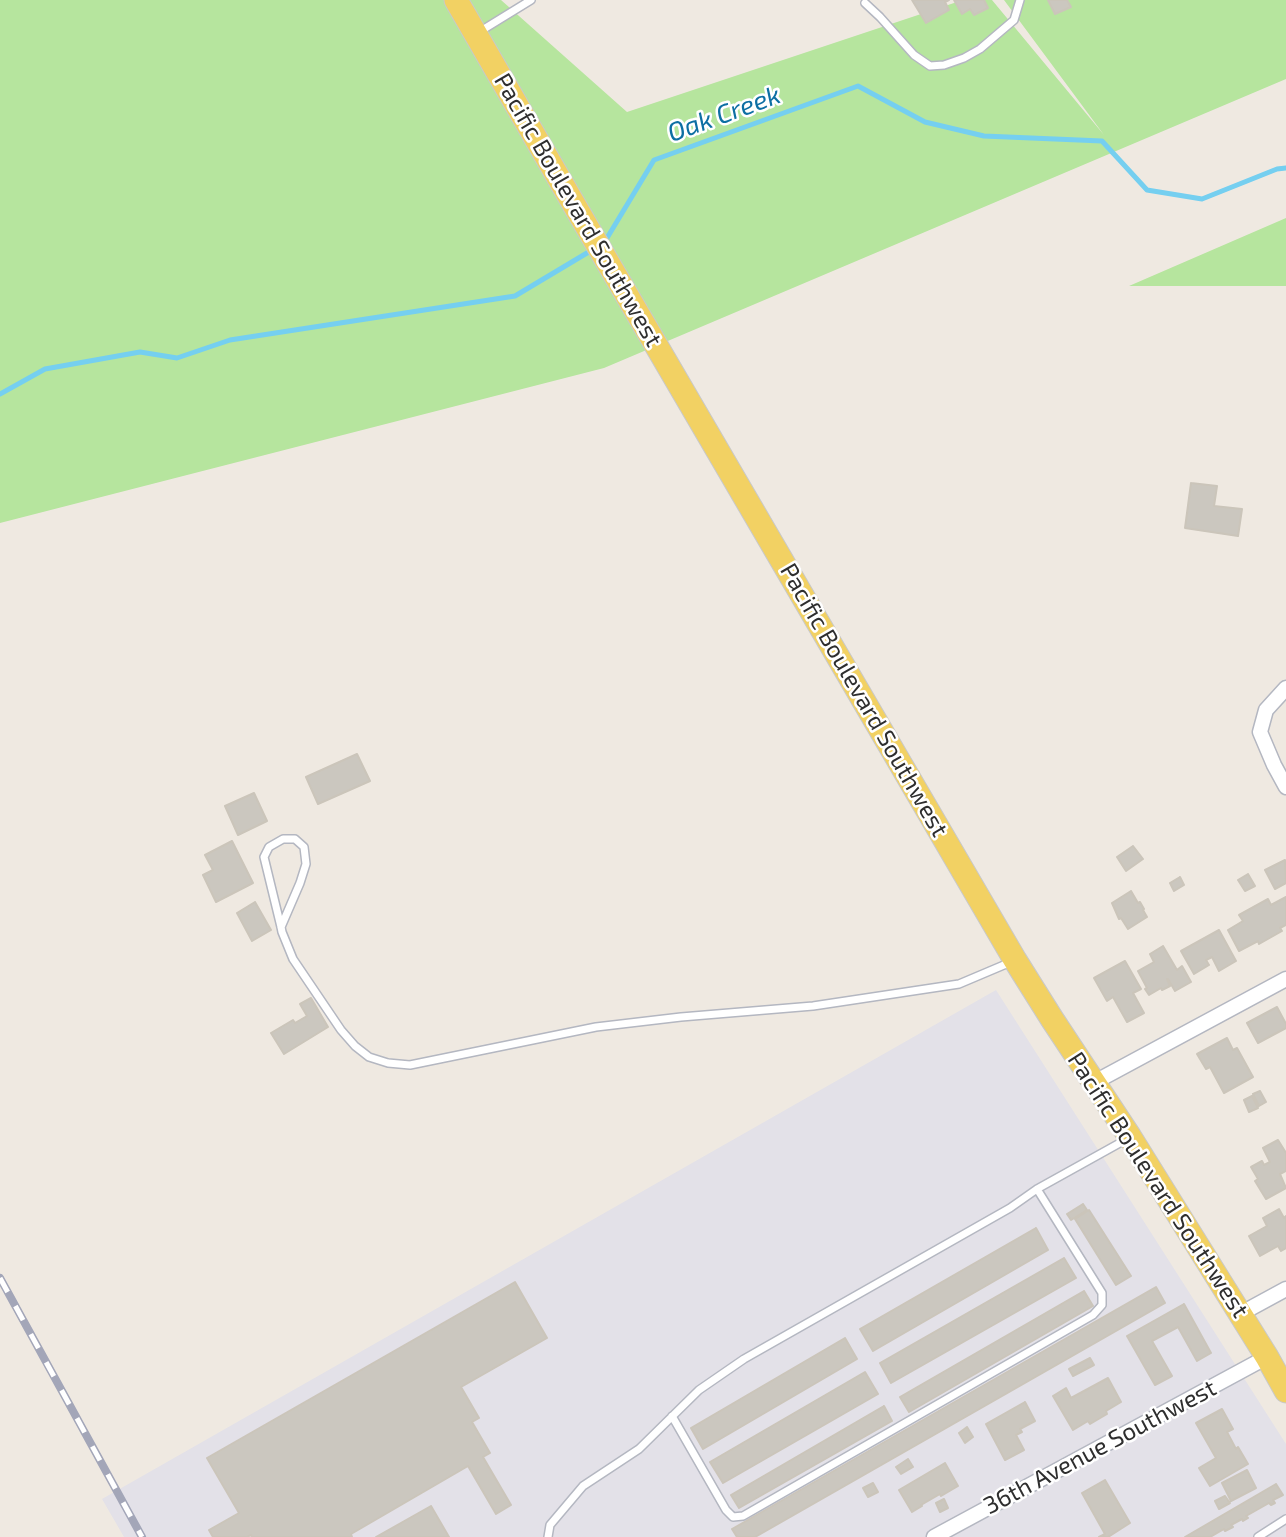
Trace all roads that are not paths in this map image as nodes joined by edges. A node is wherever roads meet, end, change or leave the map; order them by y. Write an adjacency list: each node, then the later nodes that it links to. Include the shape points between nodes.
1 (456, 0): 6 (main road, Pacific Boulevard Southwest)
2 (531, 0): 6 (lane)
3 (855, 0): 5 (lane)
4 (1020, 0): 5 (lane, via 1014,20 980,49 954,62 930,66 914,55)
5 (867, 2)
6 (476, 35): 10 (main road, Pacific Boulevard Southwest)
7 (1286, 688): 8 (street, via 1266,710 1260,732)
8 (1286, 787)
9 (281, 927): 9 (lane, via 264,857 269,847 283,839 295,839 304,847 306,864); 10 (lane, via 293,959 355,1046 369,1057 410,1065 596,1027 813,1006 959,984)
10 (1015, 960): 12 (main road, Pacific Boulevard Southwest)
11 (1286, 979): 12 (street)
12 (1093, 1083): 13 (main road, Pacific Boulevard Southwest)
13 (1130, 1136): 14 (lane); 16 (main road, Pacific Boulevard Southwest)
14 (1037, 1189): 19 (lane, via 744,1359 699,1390); 19 (lane, via 1102,1293 1102,1305 1093,1315 743,1516 733,1517 726,1510)
15 (1286, 1289): 16 (street)
16 (1240, 1314): 17 (main road, Pacific Boulevard Southwest)
17 (1267, 1357): 18 (main road, Pacific Boulevard Southwest); 22 (street, 36th Avenue Southwest)
18 (1286, 1391)
19 (672, 1416): 21 (lane, via 639,1449 583,1486 550,1525)
20 (1286, 1520): 23 (lane)
21 (548, 1537)
22 (934, 1537)
23 (1258, 1537)

